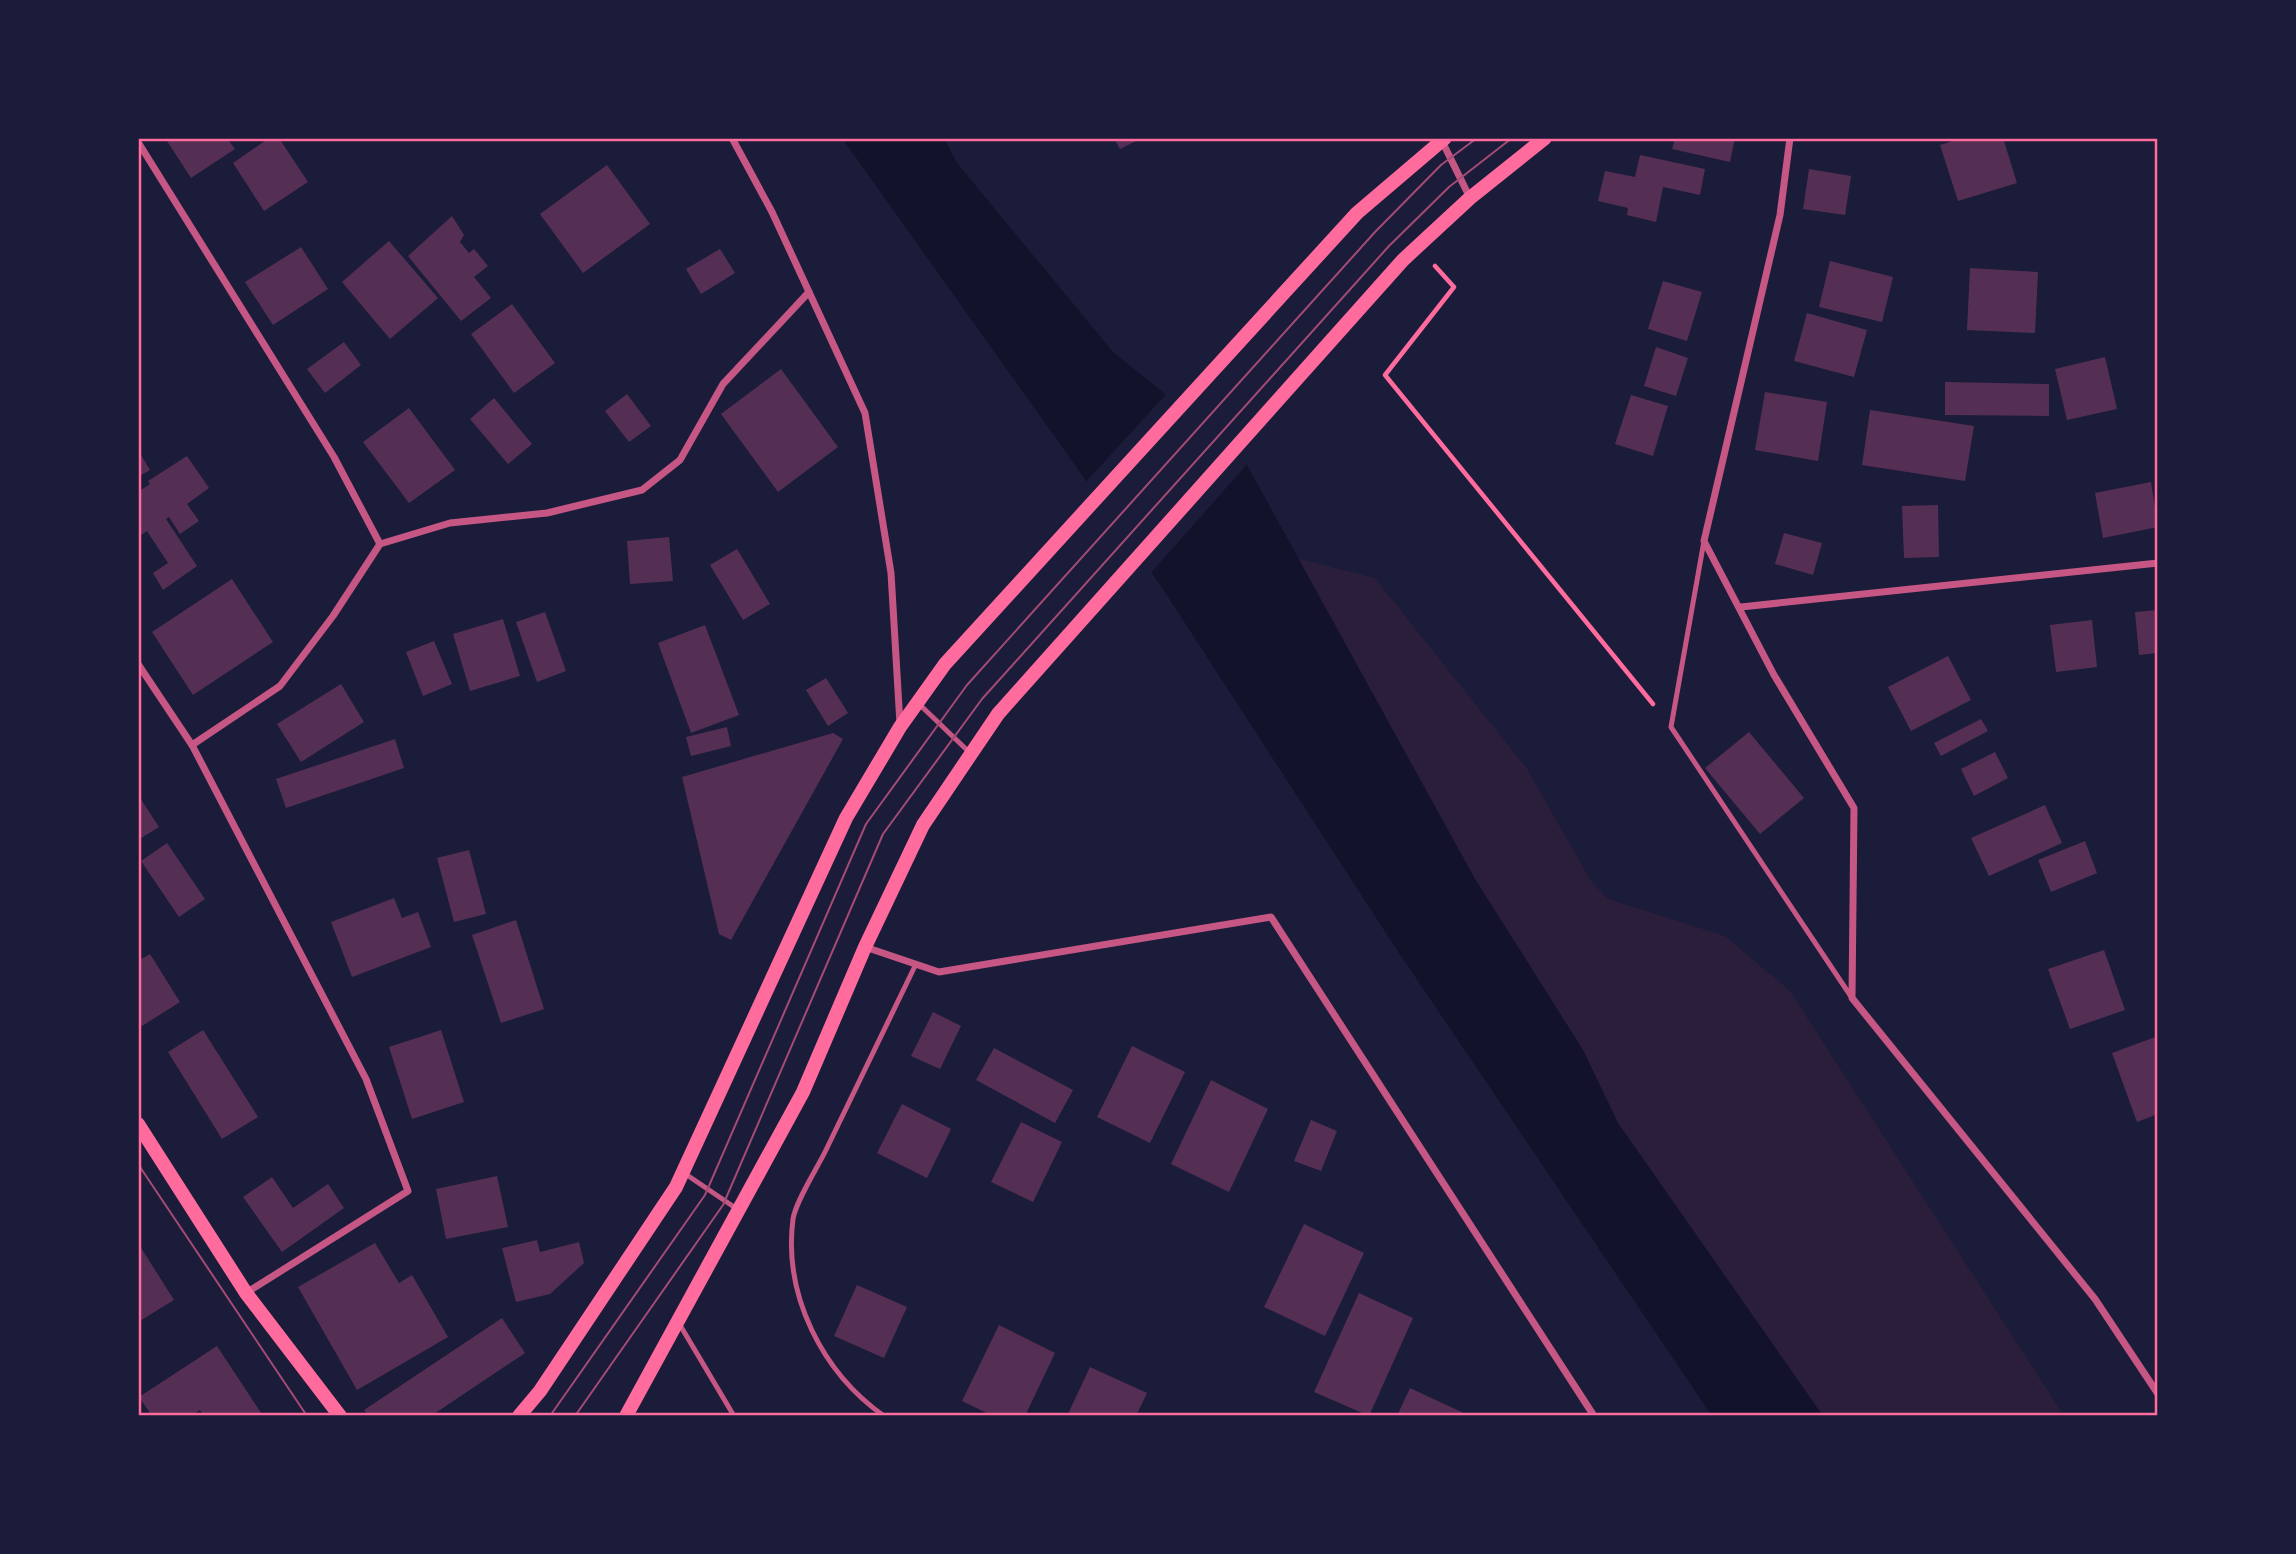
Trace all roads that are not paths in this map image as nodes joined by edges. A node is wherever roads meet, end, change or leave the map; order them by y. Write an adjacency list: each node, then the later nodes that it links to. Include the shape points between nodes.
1 (732, 138): 7 (street)
2 (1545, 138): 6 (main road)
3 (1790, 138): 8 (street, via 1780,215)
4 (1442, 139): 6 (street); 13 (main road, via 1357,213 945,664)
5 (138, 142): 9 (street, via 334,457)
6 (1470, 198): 16 (main road, via 1403,260 998,714)
7 (809, 292): 9 (street, via 723,384 680,460 642,490 547,513 450,523); 14 (street, via 865,413 891,573)
8 (1704, 541): 11 (street); 19 (lane, via 1671,727)
9 (380, 544): 15 (street, via 280,685)
10 (2158, 563): 11 (street)
11 (1741, 607): 19 (street, via 1774,675 1854,808)
12 (138, 664): 15 (street)
13 (917, 703): 14 (main road); 16 (lane)
14 (900, 727): 21 (main road, via 846,818)
15 (192, 745): 23 (street, via 366,1079 408,1191)
16 (971, 754): 17 (main road, via 923,825)
17 (865, 947): 18 (street); 22 (main road, via 803,1092)
18 (915, 966): 30 (lane, via 793,1217 793,1270 806,1322 835,1370 861,1400); 31 (street, via 939,972 1271,917)
19 (1852, 998): 25 (street, via 2095,1299)
20 (138, 1124): 23 (main road)
21 (683, 1172): 22 (lane); 27 (main road)
22 (740, 1210): 24 (main road)
23 (246, 1293): 26 (main road)
24 (678, 1324): 28 (main road); 29 (lane)
25 (2158, 1394)
26 (340, 1416)
27 (519, 1416)
28 (626, 1416)
29 (734, 1416)
30 (884, 1416)
31 (1594, 1416)

